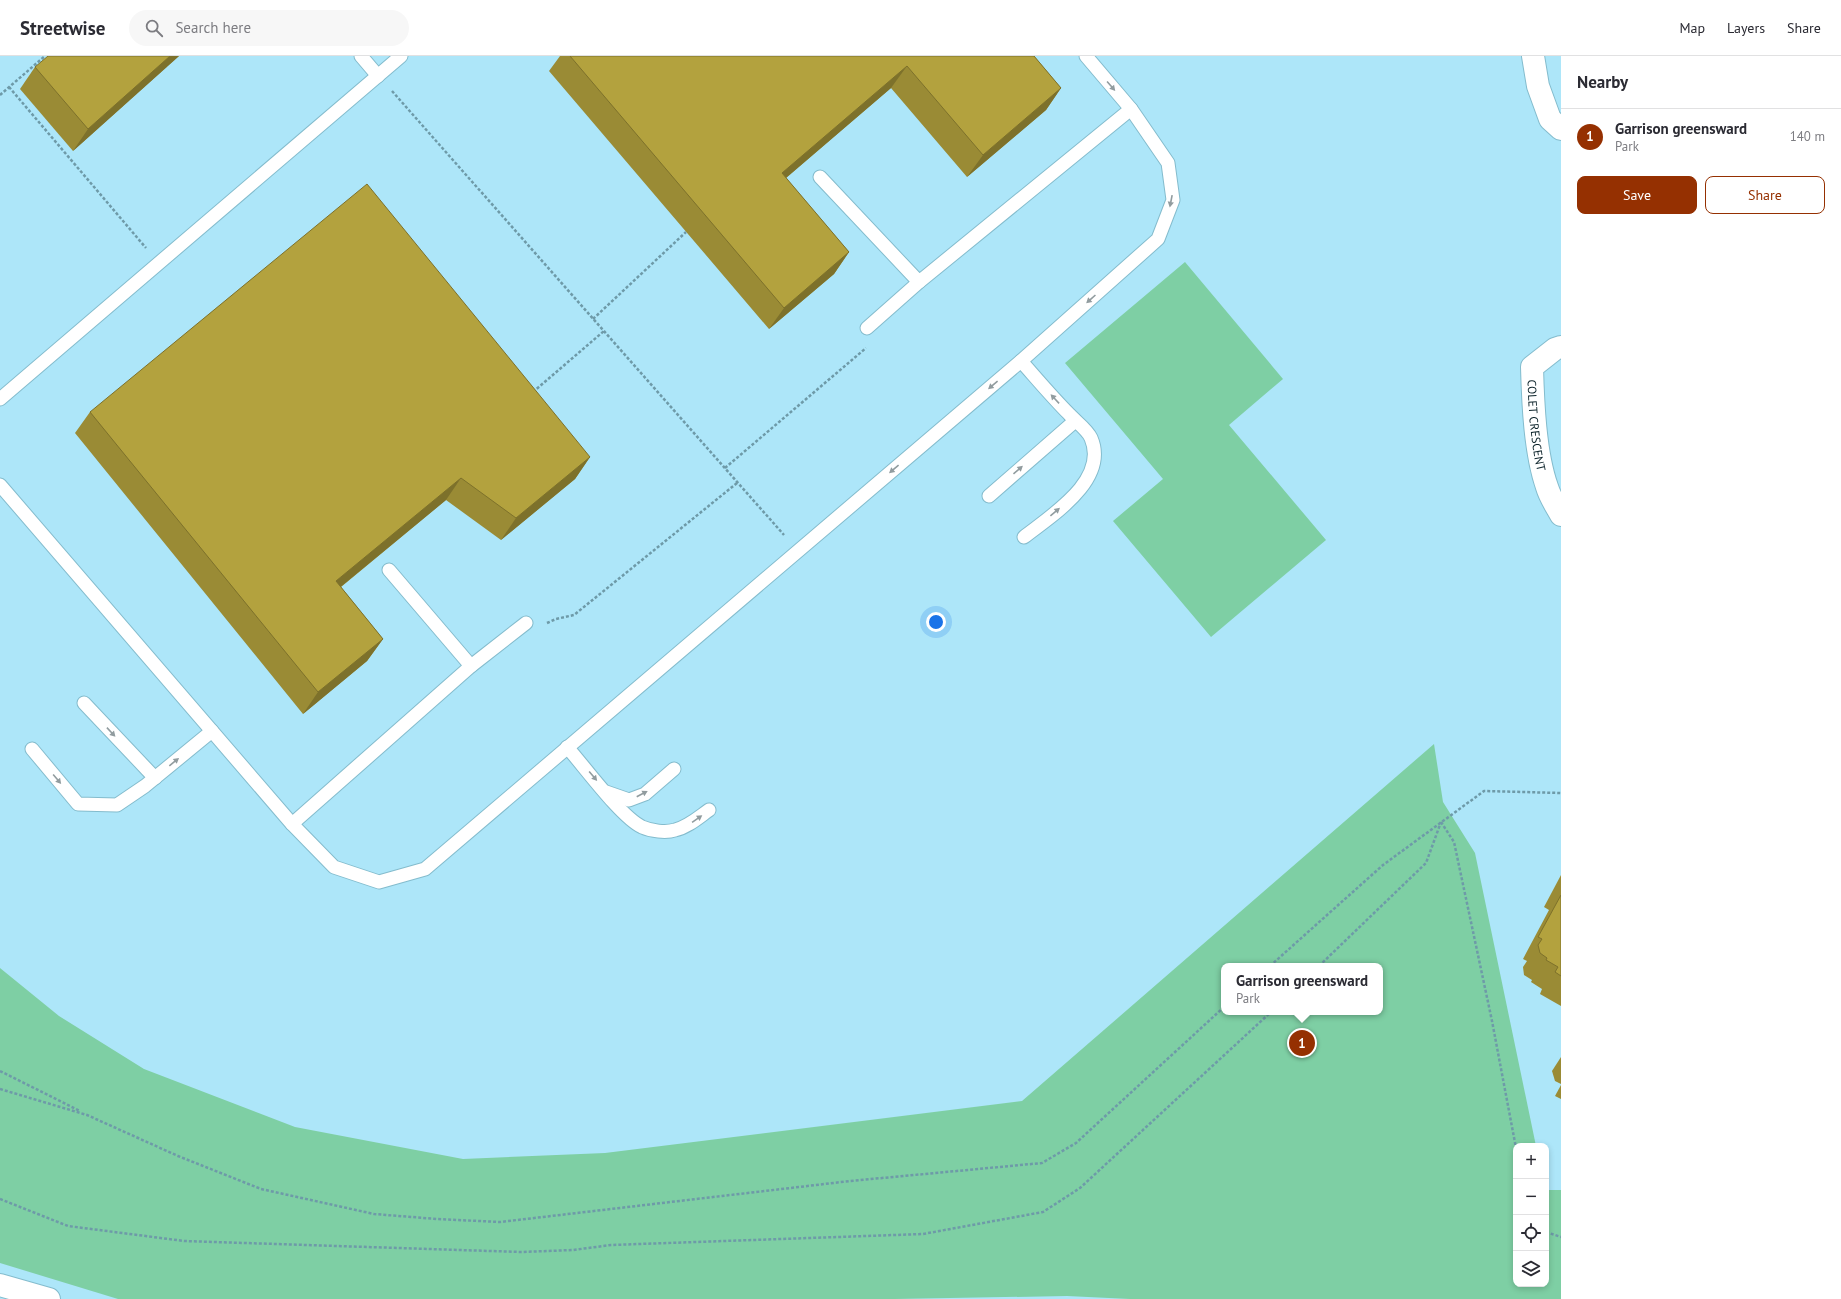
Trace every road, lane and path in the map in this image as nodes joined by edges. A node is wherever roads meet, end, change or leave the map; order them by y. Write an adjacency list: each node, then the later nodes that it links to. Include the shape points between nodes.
1 (45, 56): 7 (path)
2 (361, 56): 6 (lane)
3 (401, 56): 6 (lane)
4 (1086, 56): 9 (lane, one-way to 9)
5 (1533, 56): 10 (street, via 1538,86 1550,119)
6 (378, 76): 13 (lane); 15 (path)
7 (9, 87): 8 (path); 13 (path)
8 (0, 95)
9 (1131, 108): 14 (lane); 19 (lane, one-way to 19, via 1168,163 1173,200 1158,239)
10 (1561, 129)
11 (820, 177): 14 (lane)
12 (686, 232): 15 (path)
13 (159, 263): 21 (lane)
14 (919, 282): 16 (lane)
15 (593, 319): 17 (path)
16 (867, 328): 23 (path, via 875,340)
17 (604, 331): 20 (path); 23 (path)
18 (1561, 347): 27 (street, COLET CRESCENT, via 1532,367 1533,402 1544,473 1547,488)
19 (1021, 361): 22 (lane, one-way to 19); 29 (lane, one-way to 29)
20 (528, 397)
21 (0, 399)
22 (1075, 421): 26 (lane, one-way to 22); 28 (lane, one-way to 22, via 1058,510 1084,484 1093,469 1096,454 1091,437)
23 (725, 468): 24 (path)
24 (738, 483): 29 (path); 31 (path, via 574,615 556,619 534,632)
25 (0, 485): 34 (lane)
26 (989, 496)
27 (1561, 515)
28 (1024, 537)
29 (798, 551): 35 (lane)
30 (389, 570): 32 (lane)
31 (526, 623): 32 (lane)
32 (471, 666): 43 (lane)
33 (84, 703): 38 (lane, one-way to 38)
34 (212, 732): 38 (lane, one-way to 34); 43 (lane)
35 (567, 747): 39 (lane, one-way to 39); 43 (lane, via 425,869 379,882 334,868)
36 (32, 749): 38 (lane, one-way to 38, via 78,804 117,806)
37 (674, 769): 39 (lane, one-way to 37, via 629,800 644,794)
38 (155, 778)
39 (606, 792): 41 (lane, one-way to 41, via 632,820 642,827 660,831 676,830)
40 (1561, 793): 42 (path, via 1484,791)
41 (710, 810)
42 (1441, 822): 44 (path, via 1383,865); 45 (path, via 1426,863); 51 (path, via 1454,842)
43 (292, 824)
44 (1273, 963)
45 (1322, 963)
46 (1221, 1010): 50 (path, via 1076,1142 1042,1163 850,1181 500,1222 374,1214 261,1189 178,1156)
47 (1268, 1015): 52 (path, via 1080,1188 1043,1212 923,1234 610,1245 573,1250 521,1252 184,1241 68,1226)
48 (0, 1072): 50 (path)
49 (0, 1089): 50 (path)
50 (87, 1115)
51 (1515, 1143)
52 (0, 1199)
53 (1549, 1233): 54 (path)
54 (1561, 1237)
55 (0, 1285): 56 (street)
56 (49, 1299)

